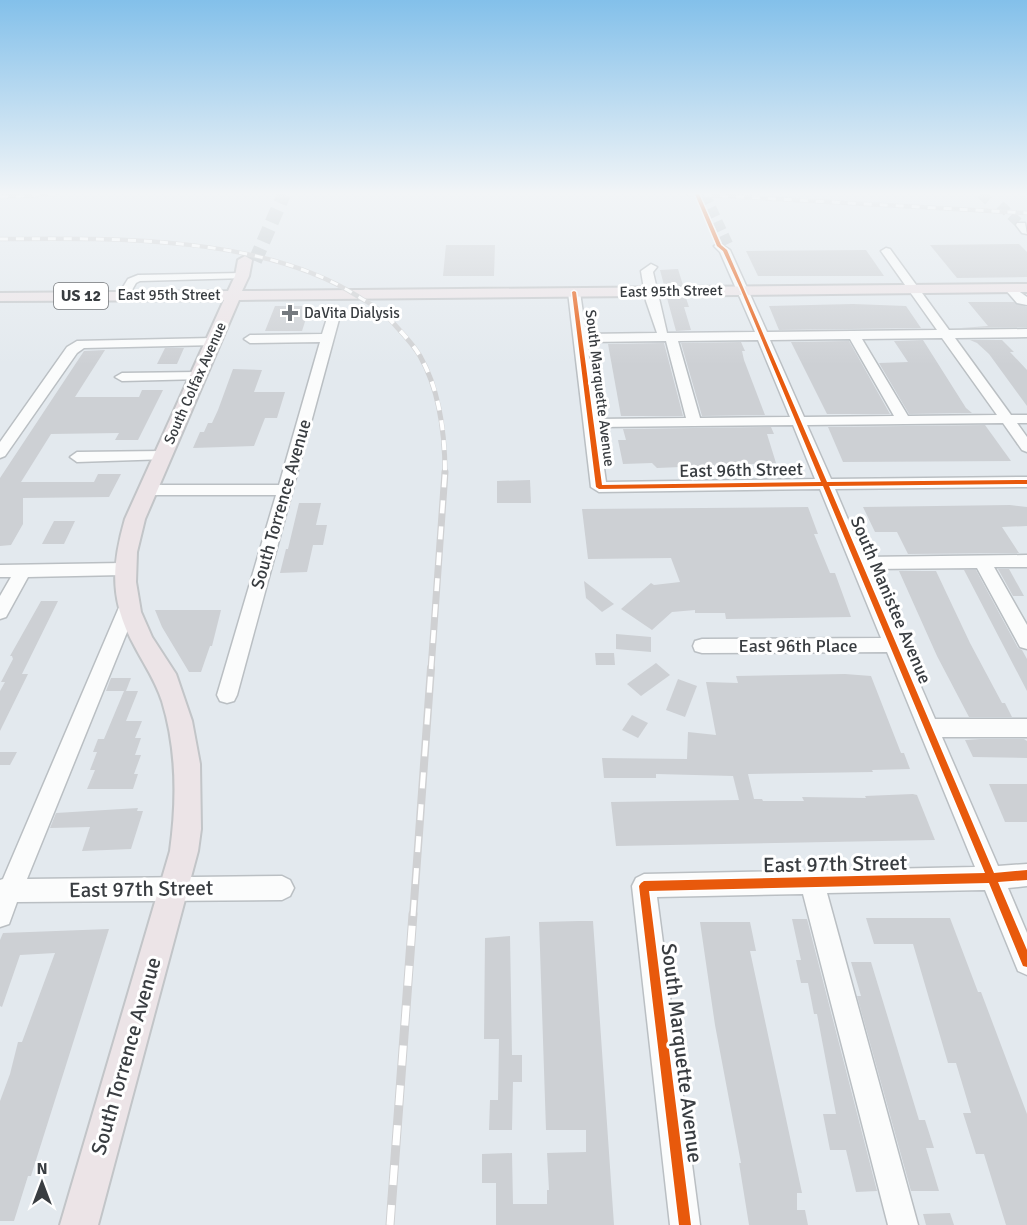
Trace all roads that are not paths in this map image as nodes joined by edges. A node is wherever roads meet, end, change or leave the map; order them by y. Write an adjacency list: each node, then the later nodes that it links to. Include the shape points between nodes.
1 (726, 251): 11 (street, South Manistee Avenue)
2 (886, 251): 10 (street)
3 (250, 260): 7 (main road, South Colfax Avenue)
4 (651, 267): 12 (street, via 647,271)
5 (214, 277): 6 (street); 7 (street); 15 (street)
6 (162, 278): 14 (street); 16 (street, via 138,278)
7 (238, 285): 13 (main road, East 95th Street / US 12, via 301,294 369,296); 15 (main road, East 95th Street / US 12); 28 (main road, South Colfax Avenue)
8 (1010, 288): 9 (main road, East 95th Street / US 12); 10 (main road, East 95th Street / US 12); 18 (street, via 1021,301)
9 (1027, 288)
10 (913, 289): 11 (main road, East 95th Street / US 12); 22 (street)
11 (743, 290): 12 (main road, East 95th Street / US 12); 24 (street, South Manistee Avenue)
12 (652, 291): 13 (main road, East 95th Street / US 12); 21 (street, via 651,299)
13 (574, 292): 26 (street, South Marquette Avenue)
14 (150, 295): 15 (main road, East 95th Street / US 12); 16 (main road, East 95th Street / US 12)
15 (204, 295)
16 (124, 296): 17 (main road, East 95th Street / US 12)
17 (0, 297)
18 (1027, 301)
19 (335, 312): 25 (street, South Torrence Avenue)
20 (1027, 333): 22 (street)
21 (666, 334): 24 (street); 26 (street); 35 (street)
22 (946, 334): 23 (street); 31 (street)
23 (854, 335): 24 (street); 33 (street)
24 (762, 336): 34 (street, South Manistee Avenue)
25 (327, 338): 27 (street); 45 (street, South Torrence Avenue)
26 (580, 338): 36 (street, South Marquette Avenue)
27 (250, 339)
28 (212, 342): 29 (main road, South Colfax Avenue); 38 (street, via 81,344 72,350)
29 (198, 376): 30 (street); 39 (main road, South Colfax Avenue)
30 (122, 377)
31 (1007, 419): 32 (street); 33 (street); 37 (street)
32 (1027, 419)
33 (903, 420): 34 (street)
34 (799, 421): 35 (street); 42 (street, South Manistee Avenue)
35 (694, 422): 36 (street)
36 (591, 423): 43 (street, South Marquette Avenue)
37 (1027, 447)
38 (0, 453)
39 (163, 456): 40 (street, South Colfax Avenue); 44 (main road, South Colfax Avenue)
40 (77, 457)
41 (1027, 482): 42 (street, East 96th Street)
42 (826, 484): 43 (street, East 96th Street); 48 (street, South Manistee Avenue)
43 (599, 487)
44 (148, 490): 45 (street); 49 (main road, South Colfax Avenue, via 135,519)
45 (285, 490): 57 (street, South Torrence Avenue)
46 (982, 561): 47 (street); 48 (street); 54 (street)
47 (1027, 561)
48 (859, 563): 55 (street, South Manistee Avenue)
49 (123, 570): 51 (street); 52 (main road, South Colfax Avenue)
50 (0, 571): 51 (street)
51 (23, 571): 53 (street)
52 (129, 605): 64 (main road, South Colfax Avenue, via 143,642 165,676 188,759 189,818); 66 (street)
53 (0, 612)
54 (1027, 642)
55 (894, 645): 56 (street, East 96th Place); 59 (street, South Manistee Avenue)
56 (702, 646)
57 (227, 695)
58 (1027, 728): 59 (street)
59 (929, 729): 61 (street, South Manistee Avenue)
60 (1027, 875): 61 (street, East 97th Street)
61 (992, 878): 62 (street, East 97th Street); 68 (street, South Manistee Avenue)
62 (812, 882): 63 (street, East 97th Street); 71 (street)
63 (644, 886): 70 (street, South Marquette Avenue)
64 (173, 888): 65 (street, East 97th Street); 66 (street, East 97th Street); 69 (main road, South Torrence Avenue)
65 (282, 888)
66 (5, 891): 67 (street)
67 (0, 915)
68 (1027, 962)
69 (79, 1225)
70 (686, 1225)
71 (903, 1225)

